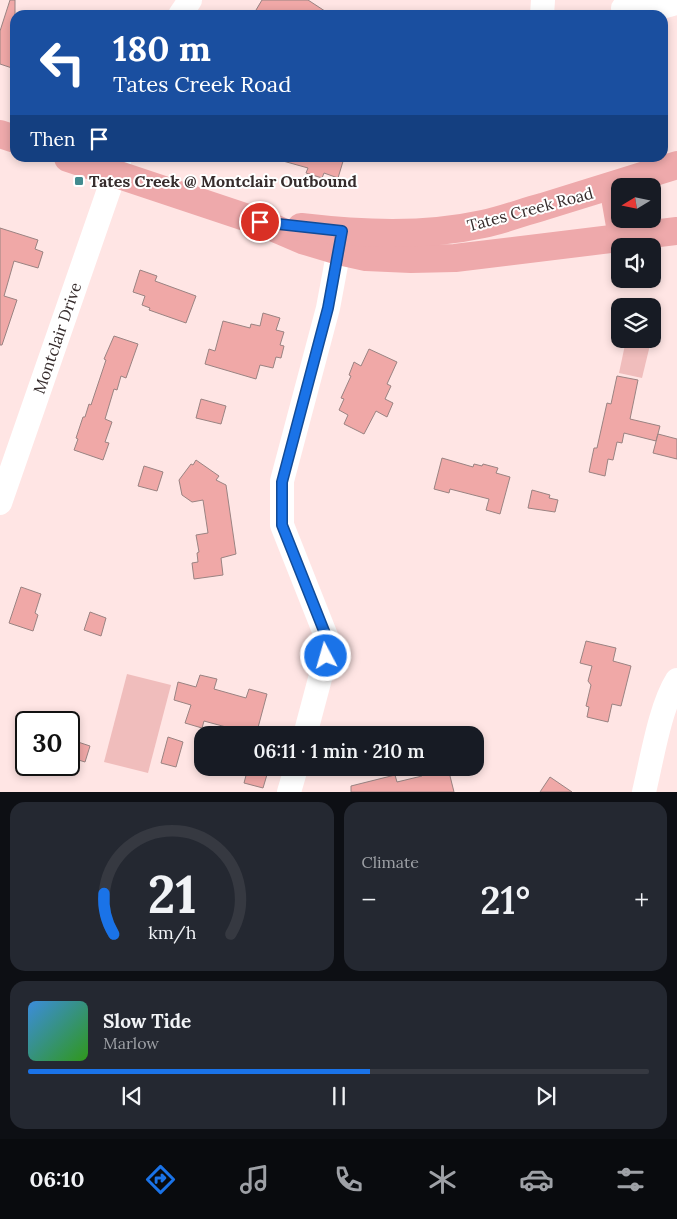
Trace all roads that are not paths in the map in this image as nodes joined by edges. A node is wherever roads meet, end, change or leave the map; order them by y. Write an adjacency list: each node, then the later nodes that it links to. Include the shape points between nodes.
1 (677, 3): 2 (street)
2 (620, 8)
3 (96, 162): 4 (main road, Tates Creek Road)
4 (117, 165): 12 (main road, Tates Creek Road, via 302,240); 13 (street, Montclair Drive)
5 (677, 165): 6 (main road, Tates Creek Road)
6 (637, 178)
7 (611, 187): 12 (main road, Tates Creek Road, via 484,224)
8 (620, 228): 10 (main road)
9 (677, 231): 10 (main road, Tates Creek Road)
10 (622, 238)
11 (611, 239): 12 (main road, Tates Creek Road, via 455,258 411,259 366,257)
12 (341, 241): 15 (street, via 328,308 282,482 282,525 326,636 326,656)
13 (0, 504)
14 (677, 680): 18 (street, via 663,714)
15 (307, 726)
16 (294, 776): 17 (street)
17 (289, 792)
18 (644, 792)

